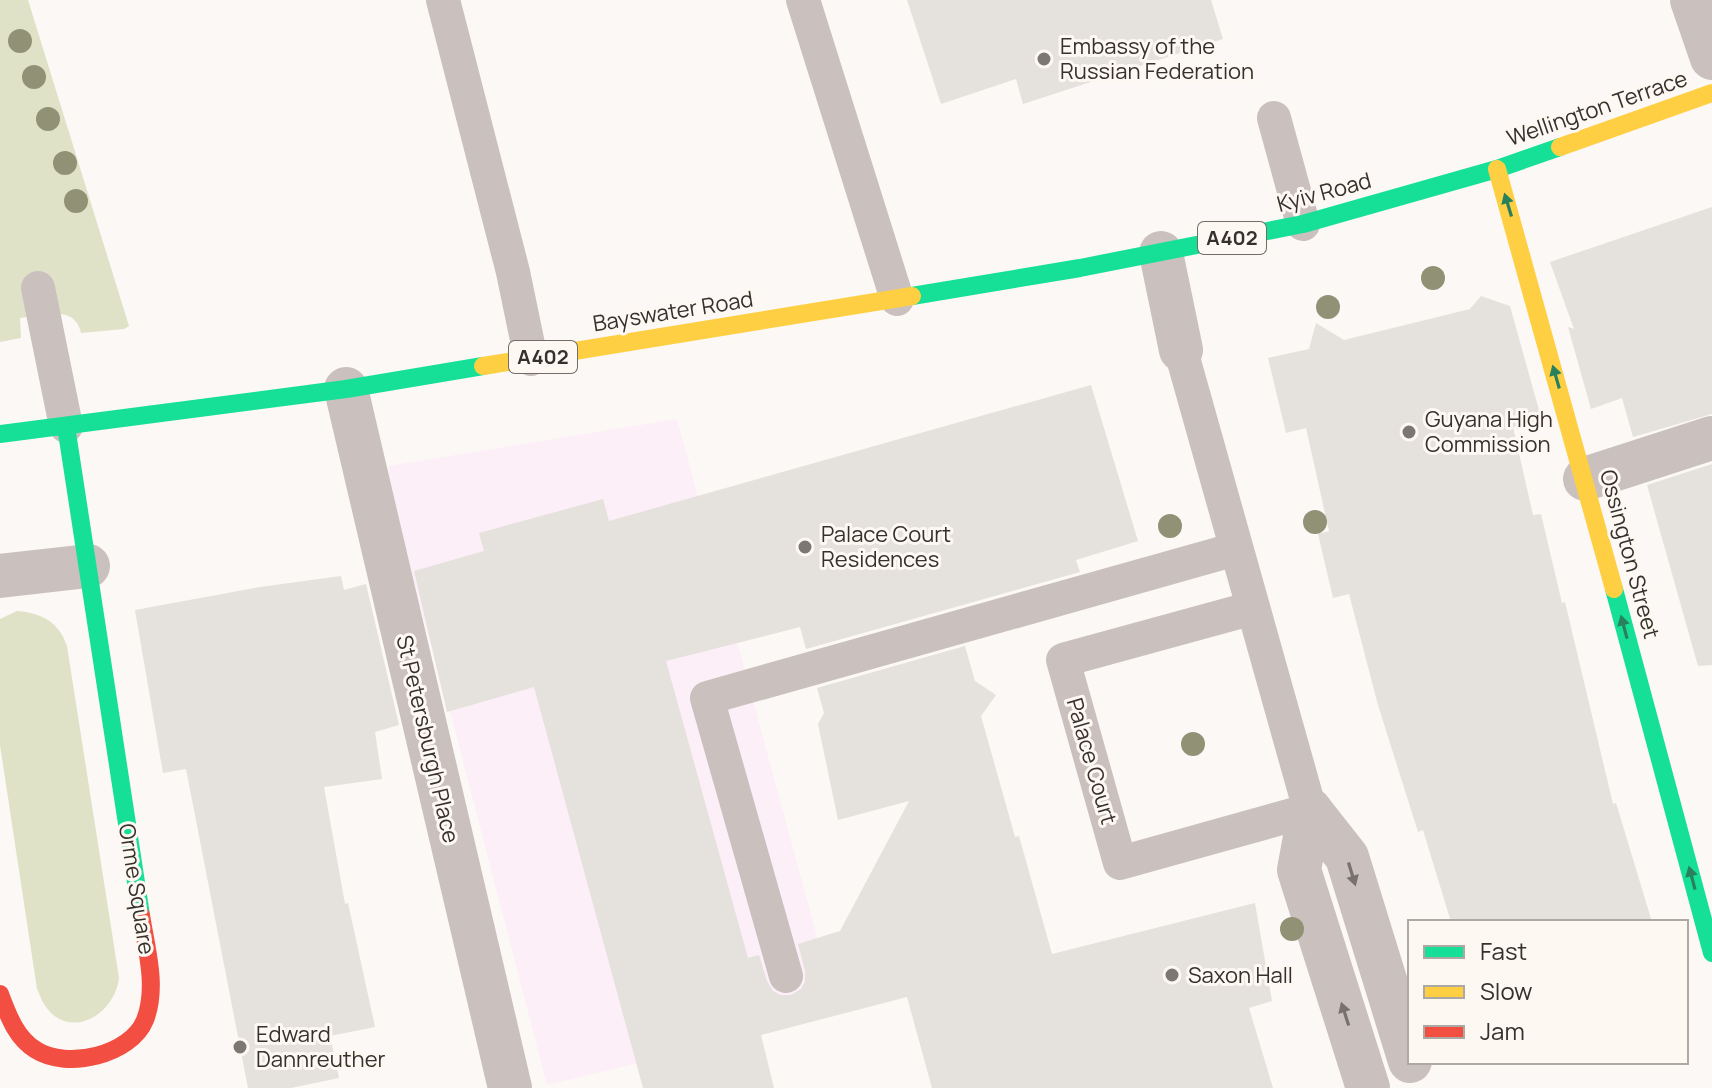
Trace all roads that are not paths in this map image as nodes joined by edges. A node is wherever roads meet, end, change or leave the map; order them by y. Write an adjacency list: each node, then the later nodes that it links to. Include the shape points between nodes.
1 (443, 0): 13 (lane)
2 (803, 0): 11 (lane)
3 (1692, 0): 4 (street)
4 (1712, 58)
5 (1712, 93): 7 (main road, Wellington Terrace / A402)
6 (1274, 118): 8 (lane)
7 (1497, 169): 8 (main road, Kyiv Road / A402); 18 (main road, Ossington Street, one-way to 7)
8 (1303, 224): 9 (main road, Kyiv Road / A402)
9 (1161, 253): 11 (main road, Bayswater Road / A402); 12 (street)
10 (38, 288): 15 (lane)
11 (897, 299): 13 (main road, Bayswater Road / A402)
12 (1181, 350): 19 (lane)
13 (531, 359): 14 (main road, Bayswater Road / A402)
14 (346, 389): 15 (main road, Bayswater Road / A402); 29 (street, St Petersburgh Place)
15 (66, 426): 16 (main road, Bayswater Road / A402); 20 (main road, Orme Square)
16 (0, 434)
17 (1712, 438): 18 (street)
18 (1585, 479): 24 (main road, Ossington Street, one-way to 18)
19 (1236, 549): 22 (lane); 25 (lane, via 707,698)
20 (88, 566): 21 (street); 26 (main road, Orme Square, via 150,1000 142,1026 121,1046 63,1060 39,1054 19,1037)
21 (0, 576)
22 (1253, 608): 23 (lane); 23 (lane, Palace Court, via 1063,660 1120,863)
23 (1310, 810): 27 (street, one-way to 27, via 1347,857); 30 (street, one-way to 23, via 1299,870)
24 (1712, 953)
25 (786, 976)
26 (0, 994)
27 (1408, 1055)
28 (1411, 1064): 31 (street)
29 (510, 1088)
30 (1368, 1088)
31 (1418, 1088)

